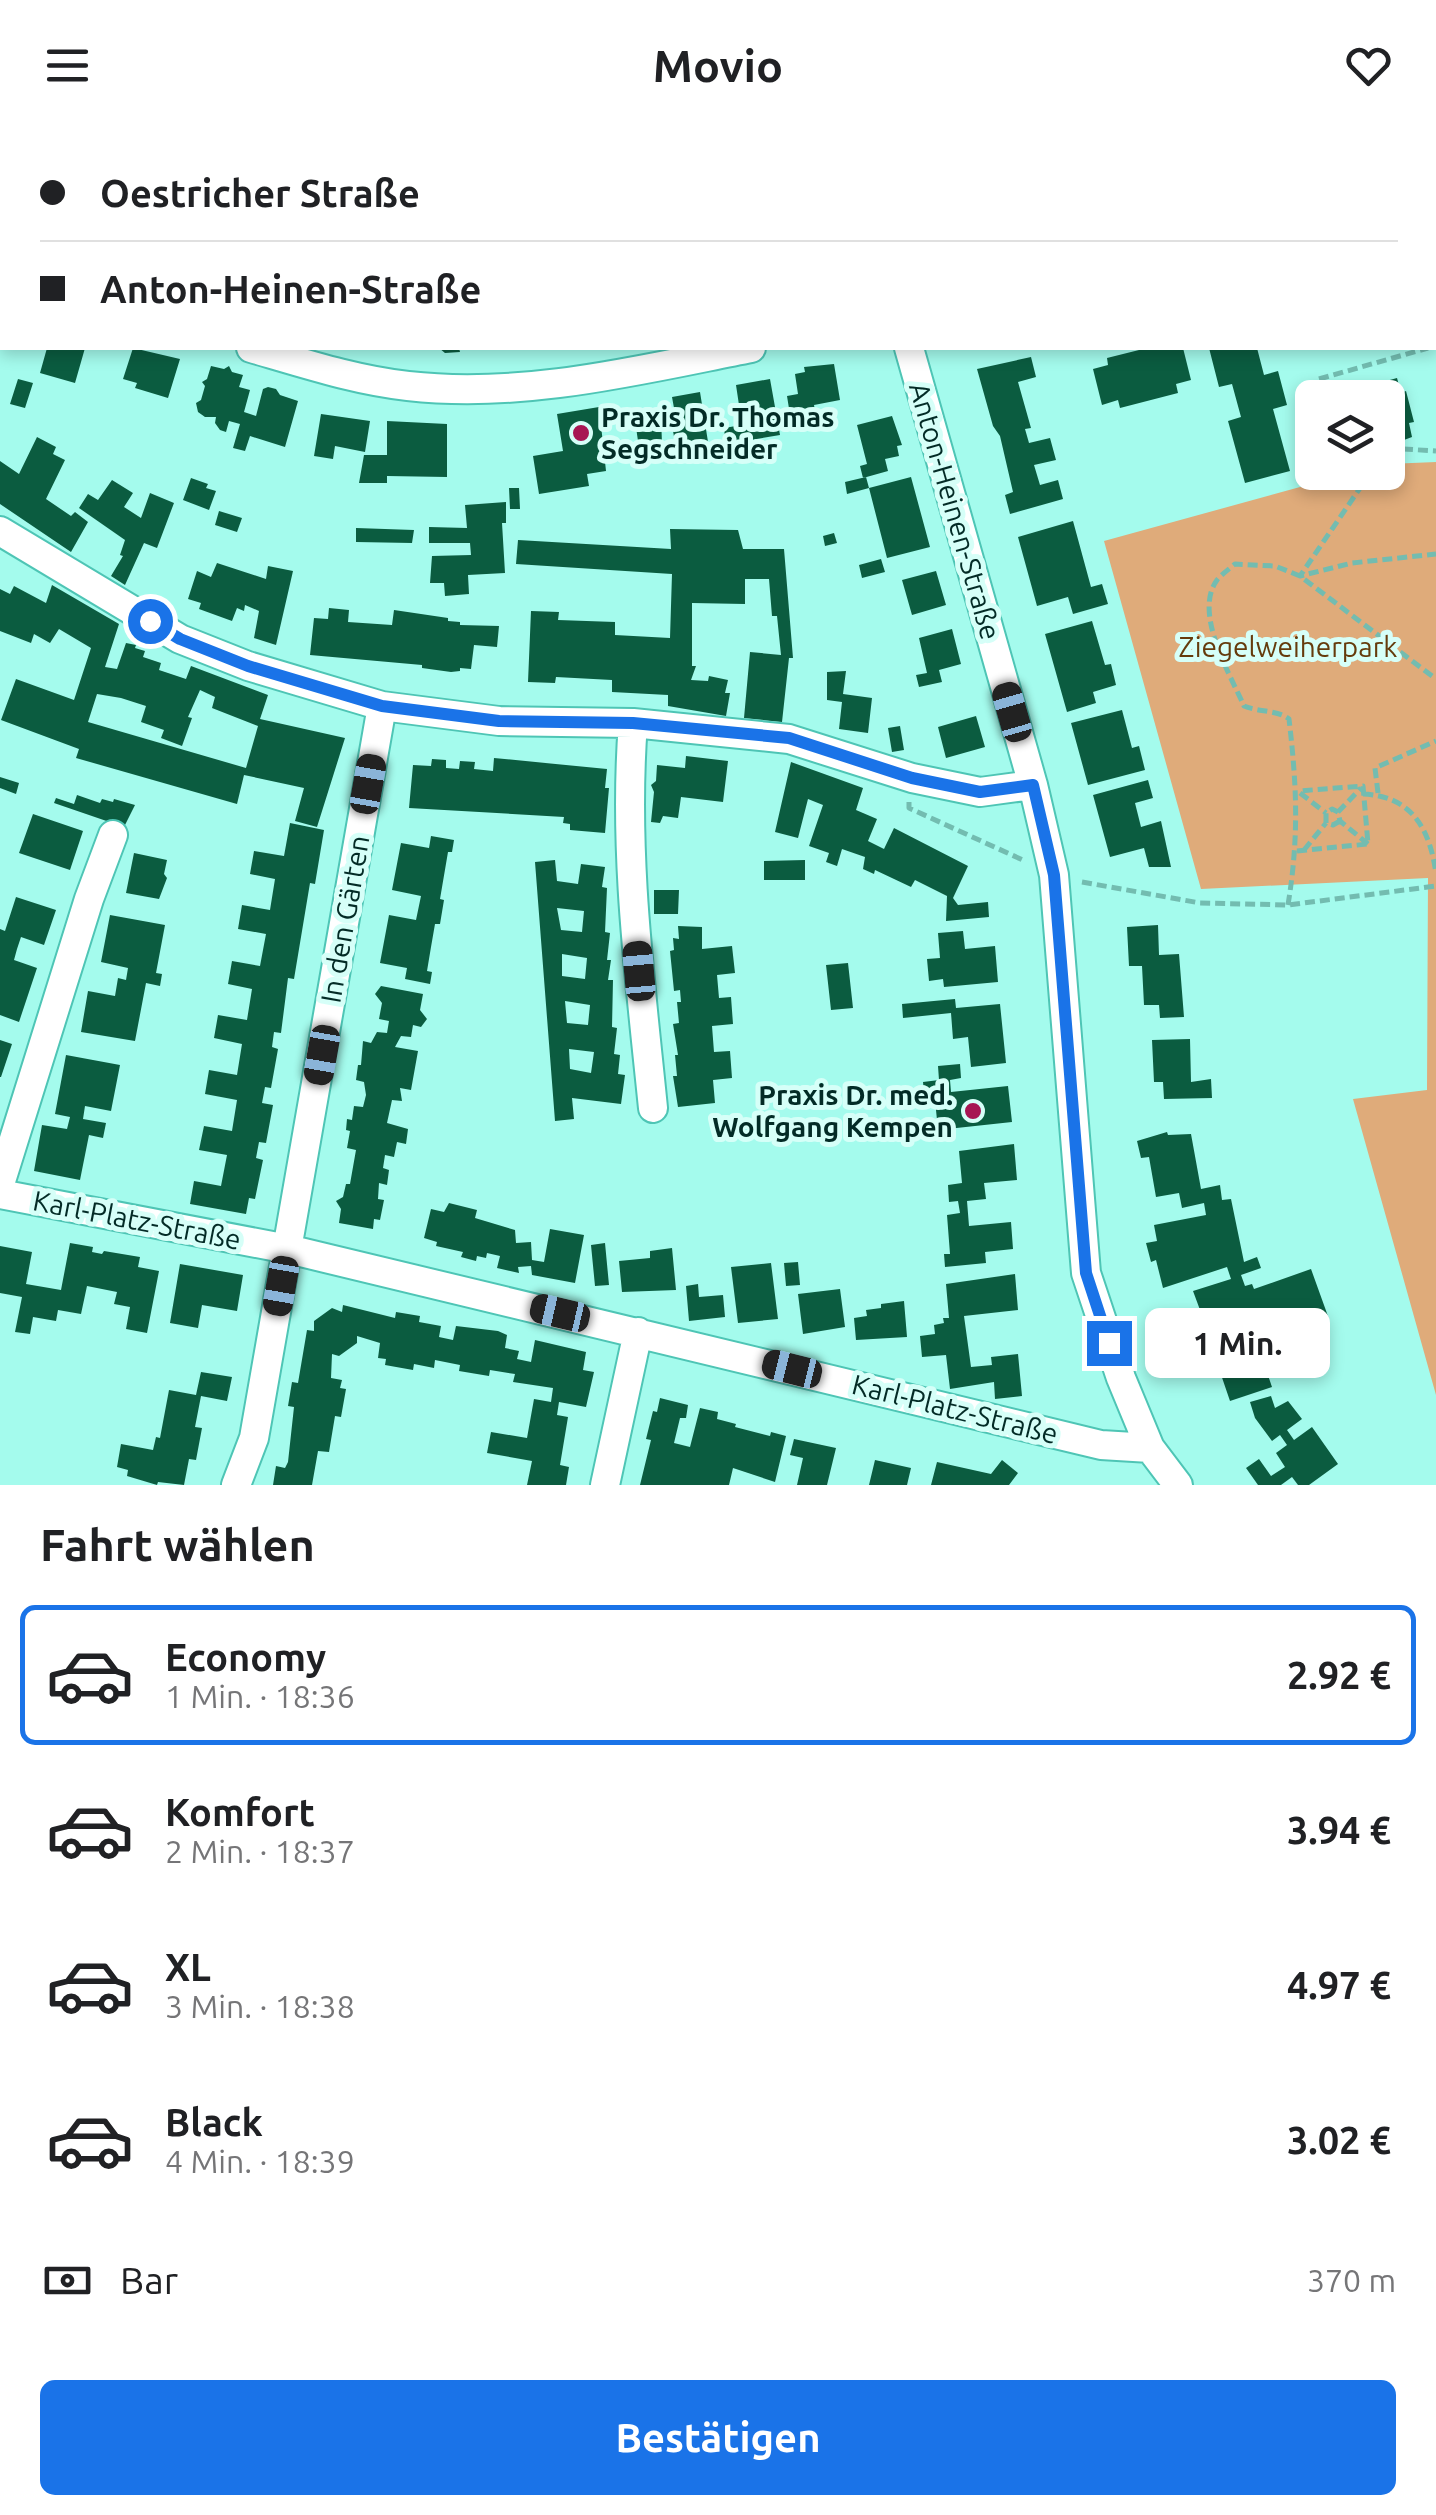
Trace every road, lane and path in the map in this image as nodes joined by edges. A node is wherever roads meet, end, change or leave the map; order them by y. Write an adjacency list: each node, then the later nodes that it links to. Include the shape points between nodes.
1 (258, 350): 2 (street, via 390,383 501,389)
2 (742, 350)
3 (909, 350): 17 (street, Anton-Heinen-Straße)
4 (1419, 350): 5 (path)
5 (1320, 379)
6 (1405, 449): 7 (path)
7 (1436, 450)
8 (1358, 490): 11 (path)
9 (0, 531): 13 (street, via 180,639)
10 (1436, 554): 11 (path)
11 (1300, 576): 12 (path); 19 (path, via 1275,566 1234,564 1209,598 1212,633 1244,706 1289,719)
12 (1436, 679)
13 (382, 706): 14 (street, via 499,721); 35 (street, In den Gärten)
14 (633, 723): 16 (street, via 789,738); 32 (street, via 630,879)
15 (1436, 742): 20 (path, via 1375,768)
16 (912, 778): 17 (street, via 980,792); 29 (path, via 909,808)
17 (1033, 785): 29 (street, Anton-Heinen-Straße)
18 (1363, 790): 19 (path); 20 (path); 21 (path); 26 (path)
19 (1298, 791): 22 (path); 27 (path)
20 (1378, 794): 28 (path, via 1412,810 1432,843)
21 (1338, 812): 22 (path); 23 (path)
22 (1326, 813): 24 (path)
23 (1340, 821): 24 (path); 26 (path)
24 (1326, 822): 27 (path)
25 (114, 835): 33 (street, Karl-Platz-Straße, via 88,898)
26 (1368, 844): 27 (path)
27 (1300, 850): 31 (path)
28 (1436, 874)
29 (1054, 875): 31 (path, via 1200,904); 37 (street, Anton-Heinen-Straße, via 1086,1273)
30 (1436, 886): 31 (path)
31 (1288, 906)
32 (653, 1108)
33 (0, 1184)
34 (0, 1194): 35 (street, Karl-Platz-Straße)
35 (288, 1249): 36 (street, Karl-Platz-Straße); 38 (street, In den Gärten, via 254,1438)
36 (638, 1332): 37 (street, Karl-Platz-Straße, via 1101,1444); 39 (street)
37 (1150, 1448): 40 (street, Anton-Heinen-Straße)
38 (236, 1485)
39 (605, 1485)
40 (1178, 1485)

